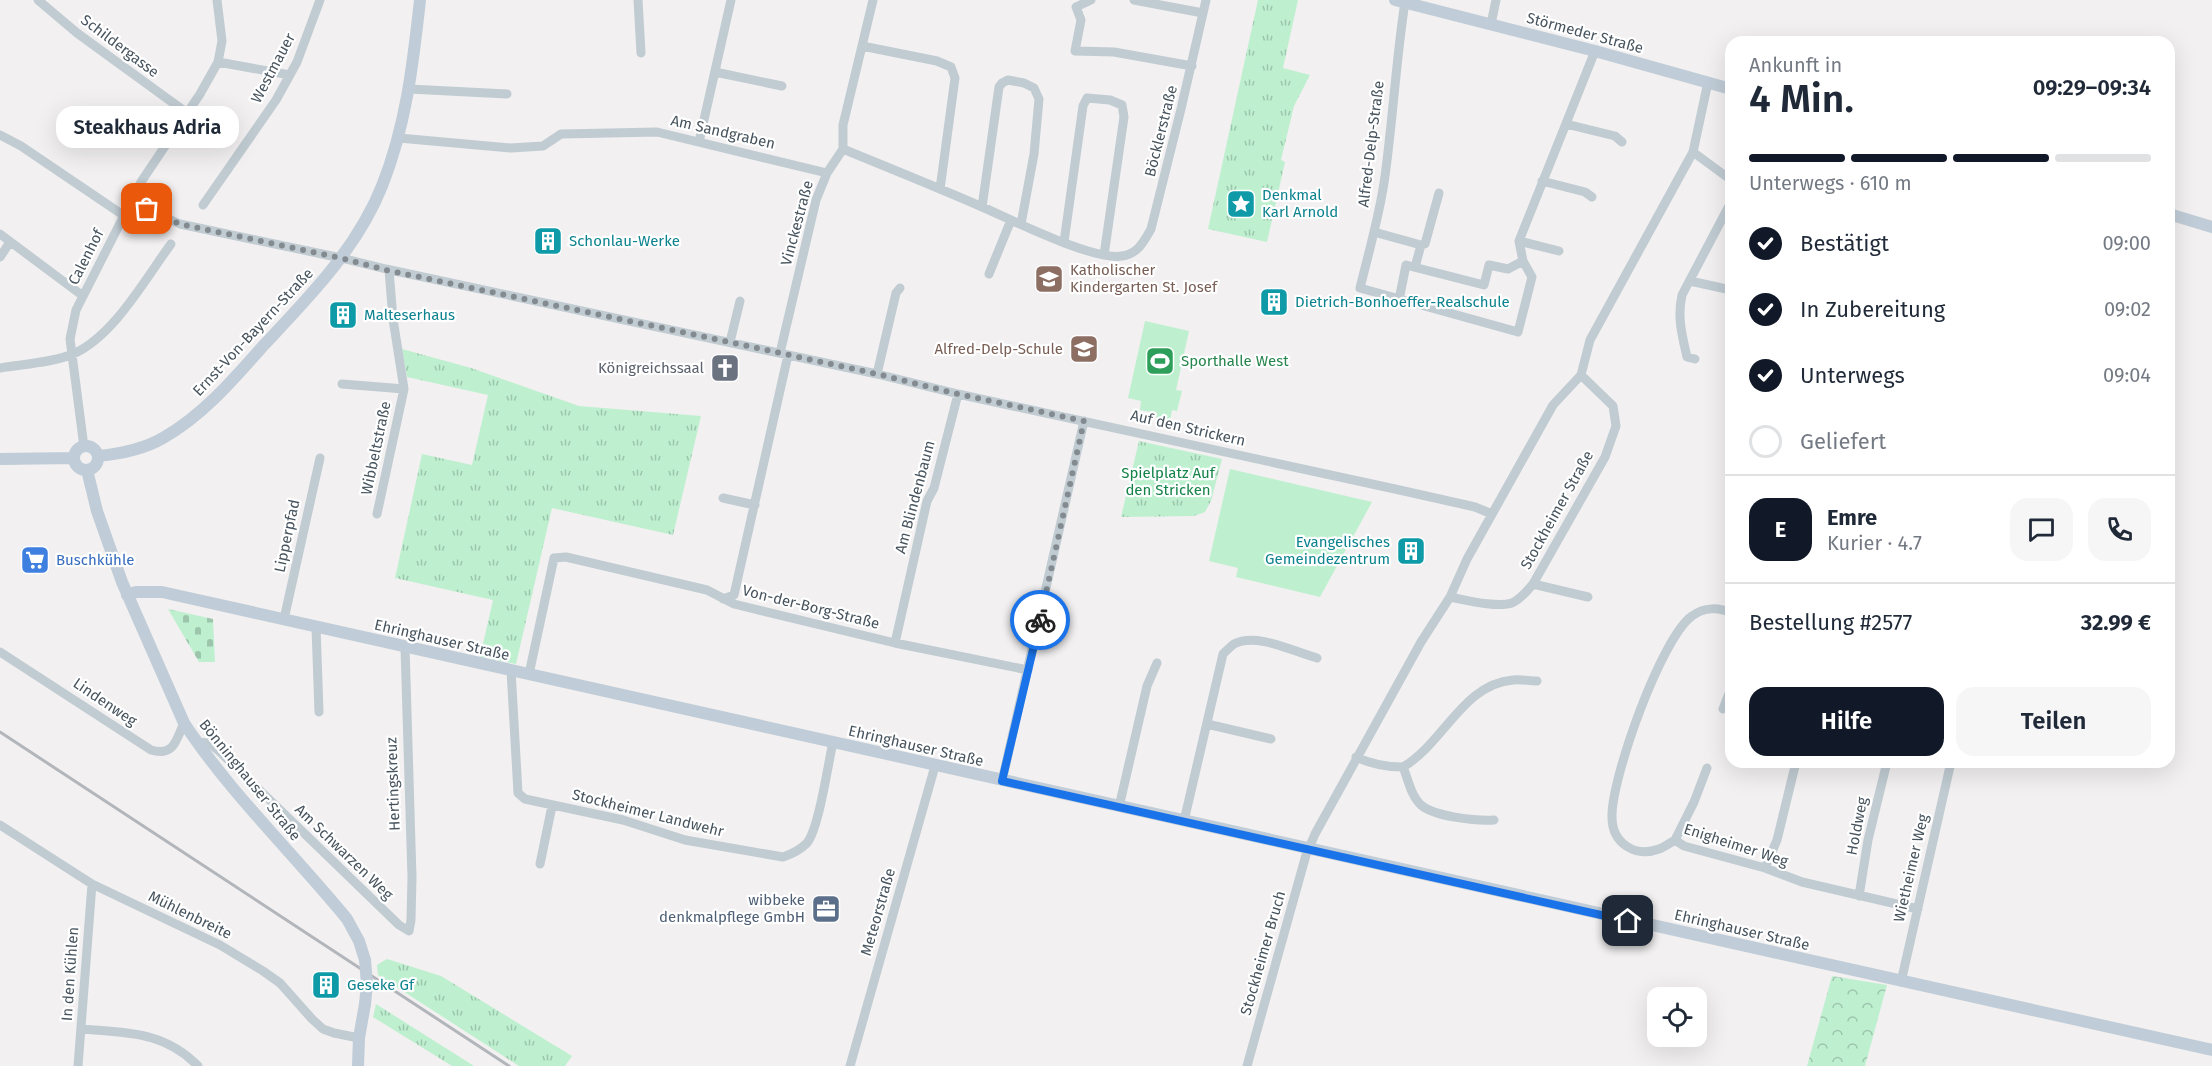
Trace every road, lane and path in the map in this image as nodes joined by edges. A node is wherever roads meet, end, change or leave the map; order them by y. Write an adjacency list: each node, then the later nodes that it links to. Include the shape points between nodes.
1 (38, 0): 29 (street, Schildergasse)
2 (217, 0): 20 (street, Calenhof, via 222,41)
3 (320, 0): 23 (street, Westmauer)
4 (420, 0): 27 (street, Ernst-Von-Bayern-Straße)
5 (638, 0): 19 (street)
6 (731, 0): 22 (street)
7 (873, 0): 17 (street)
8 (1068, 0): 14 (street)
9 (1091, 0): 14 (street)
10 (1134, 0): 15 (street)
11 (1206, 0): 15 (street, Böcklerstraße)
12 (1497, 0): 16 (street)
13 (1400, 1): 16 (street, Störmeder Straße); 52 (street, Alfred-Delp-Straße, via 1385,179)
14 (1076, 7): 21 (street, via 1081,20 1075,51 1114,52)
15 (1203, 13): 21 (street, Böcklerstraße)
16 (1491, 24): 18 (street, Störmeder Straße)
17 (862, 46): 35 (street, via 843,125); 40 (street, via 951,67 955,78)
18 (1595, 51): 24 (street, Störmeder Straße); 30 (street)
19 (641, 53)
20 (218, 62): 23 (street); 29 (street, Calenhof)
21 (1192, 66): 60 (street, Böcklerstraße, via 1152,229 1136,250 1124,256)
22 (715, 72): 25 (street); 33 (street)
23 (290, 75): 44 (street, Westmauer)
24 (1708, 82): 26 (street, Störmeder Straße); 36 (street)
25 (782, 86)
26 (1725, 87)
27 (409, 89): 28 (street); 32 (street, Ernst-Von-Bayern-Straße)
28 (507, 94)
29 (187, 113): 43 (street, Calenhof)
30 (1566, 123): 34 (street, via 1615,136); 39 (street)
31 (0, 135): 47 (street)
32 (399, 138): 33 (street, Am Sandgraben, via 521,148 543,146 561,134 657,132); 62 (street, Ernst-Von-Bayern-Straße, via 371,211)
33 (699, 142): 37 (street, Am Sandgraben)
34 (1623, 142)
35 (843, 149): 37 (street, Vinckestraße); 40 (street)
36 (1693, 152): 38 (street); 79 (street, via 1590,340)
37 (827, 172): 75 (street, Vinckestraße, via 816,201)
38 (1725, 176)
39 (1542, 181): 42 (street); 54 (street)
40 (940, 189): 45 (street)
41 (1439, 193): 58 (street, via 1425,244)
42 (1592, 197)
43 (130, 202): 47 (street, Calenhof); 62 (street, Auf den Strickern, via 180,224)
44 (203, 205)
45 (982, 207): 49 (street); 50 (street, via 999,87 1008,80 1030,85 1037,92 1039,109)
46 (1725, 214): 67 (street)
47 (123, 215): 70 (street, Calenhof)
48 (2175, 216): 51 (street)
49 (1011, 220): 50 (street); 66 (street)
50 (1021, 224): 56 (street)
51 (2212, 227)
52 (1374, 232): 58 (street); 71 (street, Alfred-Delp-Straße, via 1359,288)
53 (0, 234): 55 (street)
54 (1519, 241): 59 (street); 63 (street)
55 (10, 242): 61 (street); 70 (street)
56 (1064, 242): 60 (street); 60 (street, via 1083,106 1087,98 1097,97 1122,105 1124,117)
57 (171, 244): 74 (street, via 99,338)
58 (1421, 245): 64 (street)
59 (1559, 251)
60 (1104, 255)
61 (0, 257)
62 (341, 258): 65 (street, Auf den Strickern); 85 (street, Ernst-Von-Bayern-Straße, via 301,306 197,414 154,442)
63 (1522, 261): 64 (street, via 1508,269 1489,266 1484,285); 71 (street, via 1532,277 1518,332)
64 (1415, 267): 71 (street, via 1406,265)
65 (389, 270): 73 (street, Auf den Strickern); 81 (street, Wibbeltstraße)
66 (989, 274)
67 (1690, 281): 69 (street); 76 (street, via 1682,295 1680,326 1687,357)
68 (900, 288): 78 (street)
69 (1725, 289)
70 (83, 296): 74 (street, Calenhof, via 72,324)
71 (1399, 300)
72 (740, 302): 73 (street)
73 (730, 342): 75 (street, Auf den Strickern)
74 (71, 354): 77 (street); 84 (street, Calenhof)
75 (784, 354): 78 (street, Auf den Strickern); 91 (street, Vinckestraße)
76 (1695, 359)
77 (0, 368)
78 (877, 374): 82 (street, Auf den Strickern)
79 (1581, 375): 93 (street, via 1553,405); 94 (street, Stockheimer Straße, via 1612,406 1616,426 1605,457)
80 (342, 384): 81 (street, Wibbeltstraße)
81 (404, 388): 92 (street, Wibbeltstraße)
82 (958, 394): 83 (street, Auf den Strickern); 102 (street, Am Blindenbaum, via 934,488 927,501)
83 (1084, 421): 93 (street, Auf den Strickern, via 1475,507); 108 (street)
84 (84, 447): 85 (street); 86 (street)
85 (98, 456): 89 (street, via 97,464)
86 (74, 458): 88 (street); 89 (street, via 77,466)
87 (320, 458): 100 (street, Lipperpfad)
88 (0, 459)
89 (87, 470): 95 (street, Bönninghauser Straße)
90 (723, 498): 91 (street)
91 (755, 505): 98 (street, Vinckestraße, via 734,595)
92 (377, 514)
93 (1492, 514): 96 (street)
94 (1533, 584): 96 (street, Stockheimer Straße, via 1511,603); 97 (street)
95 (127, 595): 100 (street, Ehringhauser Straße, via 162,592); 114 (street, Bönninghauser Straße)
96 (1450, 597): 119 (street)
97 (1588, 597)
98 (723, 599): 102 (street, Von-der-Borg-Straße); 109 (street, Von-der-Borg-Straße, via 707,590 566,557 554,558)
99 (1725, 611): 132 (street, Enigheimer Weg, via 1712,609 1692,616 1667,647 1643,703 1614,791 1611,818 1621,843 1644,852)
100 (284, 619): 101 (street, Ehringhauser Straße)
101 (316, 627): 103 (street, Ehringhauser Straße); 113 (street)
102 (895, 644): 108 (street, Von-der-Borg-Straße)
103 (405, 647): 107 (street, Ehringhauser Straße); 139 (street, Hertingskreuz)
104 (0, 652): 114 (street, Lindenweg, via 151,750 167,751)
105 (1317, 658): 115 (street, via 1265,642 1234,645 1223,654)
106 (1157, 663): 128 (street, via 1147,686)
107 (511, 670): 109 (street, Ehringhauser Straße); 127 (street, Stockheimer Landwehr, via 518,793 525,799)
108 (1028, 670): 126 (street)
109 (529, 674): 118 (street, Ehringhauser Straße)
110 (1536, 681): 121 (street, via 1493,684 1476,694 1433,744)
111 (1725, 704): 112 (street)
112 (1723, 709)
113 (319, 712)
114 (184, 723): 117 (street, Bönninghauser Straße)
115 (1207, 724): 116 (street); 130 (street)
116 (1271, 739)
117 (197, 742): 139 (street, Am Schwarzen Weg, via 209,743 219,751 399,926 409,931); 142 (street, Bönninghauser Straße, bridge, via 347,919 359,941 367,978)
118 (833, 742): 120 (street, Ehringhauser Straße); 127 (street, Stockheimer Landwehr, via 815,826 808,841 783,857 685,840 623,820)
119 (1356, 757): 121 (street, via 1368,763); 133 (street)
120 (936, 765): 126 (street, Ehringhauser Straße); 147 (street, Meteorstraße)
121 (1403, 767): 129 (street, via 1421,805 1435,812)
122 (1707, 768): 132 (street)
123 (1795, 768): 135 (street)
124 (1886, 768): 137 (street, Holdweg)
125 (1950, 768): 138 (street, Wietheimer Weg)
126 (1002, 781): 128 (street, Ehringhauser Straße)
127 (552, 806): 134 (street, Stockheimer Landwehr)
128 (1119, 807): 130 (street, Ehringhauser Straße)
129 (1494, 820)
130 (1184, 821): 133 (street, Ehringhauser Straße)
131 (0, 825): 136 (street, Mühlenbreite)
132 (1675, 840): 135 (street, Enigheimer Weg, via 1684,846)
133 (1309, 849): 140 (street, Ehringhauser Straße); 148 (street, Stockheimer Bruch)
134 (540, 864)
135 (1766, 868): 137 (street, Enigheimer Weg, via 1802,882)
136 (92, 885): 141 (street, In den Kühlen); 142 (street, Mühlenbreite, via 220,945 280,983 323,1029)
137 (1859, 896): 138 (street, Enigheimer Weg)
138 (1918, 909): 140 (street, Wietheimer Weg)
139 (411, 920)
140 (1901, 981): 143 (street, Ehringhauser Straße)
141 (82, 1029): 144 (street, In den Kühlen); 145 (street, via 151,1037 184,1052)
142 (359, 1038): 146 (street, Bönninghauser Straße)
143 (2212, 1050)
144 (78, 1066)
145 (198, 1066)
146 (358, 1066)
147 (850, 1066)
148 (1247, 1066)

